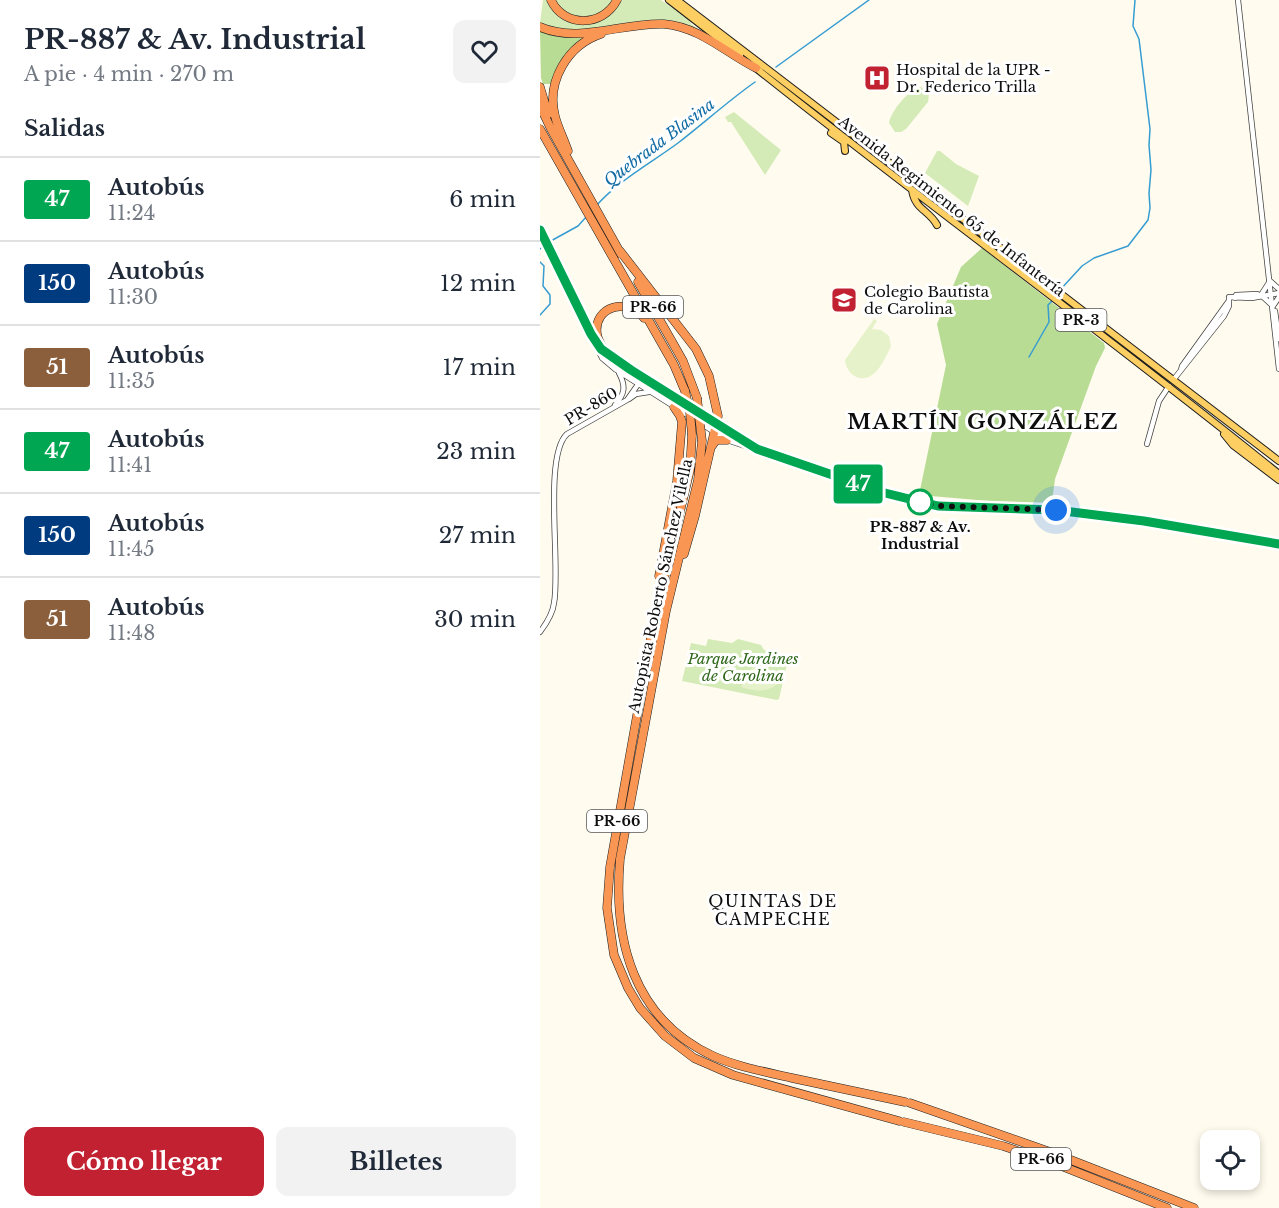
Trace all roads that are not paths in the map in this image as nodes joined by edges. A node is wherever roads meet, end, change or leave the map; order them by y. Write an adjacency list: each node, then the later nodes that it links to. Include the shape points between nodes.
1 (551, 0): 2 (highway, via 565,16 585,21 603,15)
2 (616, 0)
3 (669, 0): 8 (main road, Avenida Regimiento 65 de Infantería / PR-3)
4 (1238, 0): 21 (street)
5 (680, 2): 33 (main road, Avenida Regimiento 65 de Infantería / PR-3)
6 (540, 27): 7 (highway, via 573,34)
7 (626, 27): 8 (highway, via 664,24 683,28); 15 (highway, via 583,43 559,72 554,110)
8 (756, 68): 11 (main road, Avenida Regimiento 65 de Infantería / PR-3)
9 (540, 87): 15 (highway)
10 (540, 106): 15 (highway, Autopista Roberto Sánchez Vilella / PR-66)
11 (819, 119): 14 (main road, via 822,126 844,142); 16 (main road, Avenida Regimiento 65 de Infantería / PR-3)
12 (540, 129): 17 (highway, Autopista Roberto Sánchez Vilella / PR-66)
13 (540, 139): 17 (highway)
14 (845, 151)
15 (571, 164): 20 (highway, Autopista Roberto Sánchez Vilella / PR-66)
16 (912, 189): 18 (main road, via 917,206); 35 (main road, Avenida Regimiento 65 de Infantería / PR-3)
17 (579, 199): 26 (highway, Autopista Roberto Sánchez Vilella / PR-66)
18 (937, 225)
19 (540, 230): 27 (street)
20 (620, 251): 41 (highway, via 701,357 714,394 718,416); 50 (highway, Autopista Roberto Sánchez Vilella / PR-66, bridge, via 683,361 697,398 702,441 698,480)
21 (1270, 281): 22 (street); 23 (street); 24 (street)
22 (1279, 293): 23 (street); 25 (street)
23 (1272, 294): 24 (street); 25 (street)
24 (1260, 295): 25 (street); 33 (street, via 1229,297 1211,330)
25 (1274, 308): 28 (street); 30 (street)
26 (652, 326): 29 (highway, via 633,308 610,309 597,328); 52 (highway, Autopista Roberto Sánchez Vilella / PR-66, bridge, via 685,391 692,435 690,470)
27 (587, 328): 29 (street); 31 (street, via 602,358)
28 (1279, 339)
29 (605, 352): 32 (street)
30 (1279, 369)
31 (617, 370): 34 (street); 39 (street, via 624,387)
32 (642, 378): 34 (street, PR-860 / PR-860); 41 (street)
33 (1174, 379): 46 (main road, Avenida Regimiento 65 de Infantería / PR-3)
34 (638, 384): 36 (street); 37 (street, PR-860 / PR-860)
35 (1169, 386): 40 (main road, Avenida Regimiento 65 de Infantería / PR-3); 43 (street, via 1159,401)
36 (651, 392): 37 (street); 38 (street)
37 (627, 400): 39 (street, PR-860 / PR-860)
38 (674, 407): 41 (street); 52 (highway, via 682,422 679,464)
39 (611, 409): 51 (street, PR-860 / PR-860, via 560,442 555,470 555,602)
40 (1216, 424): 47 (main road, Avenida Regimiento 65 de Infantería / PR-3); 48 (main road, via 1233,444)
41 (715, 429): 42 (street); 44 (highway); 45 (street)
42 (727, 440): 44 (highway, via 716,440); 45 (street)
43 (1147, 444)
44 (711, 447): 50 (highway, via 690,534)
45 (757, 449): 49 (street, via 876,490 938,506 1065,511)
46 (1278, 459)
47 (1279, 474)
48 (1279, 480)
49 (1279, 544)
50 (669, 598): 54 (highway, Autopista Roberto Sánchez Vilella / PR-66, via 620,859 618,907 632,971 646,999 670,1027 703,1051 728,1062 907,1103)
51 (540, 633)
52 (648, 650): 53 (highway, Autopista Roberto Sánchez Vilella / PR-66, via 609,873 608,920 618,967 628,988 665,1036 684,1051 733,1075 1003,1146)
53 (1167, 1208)
54 (1194, 1208)

